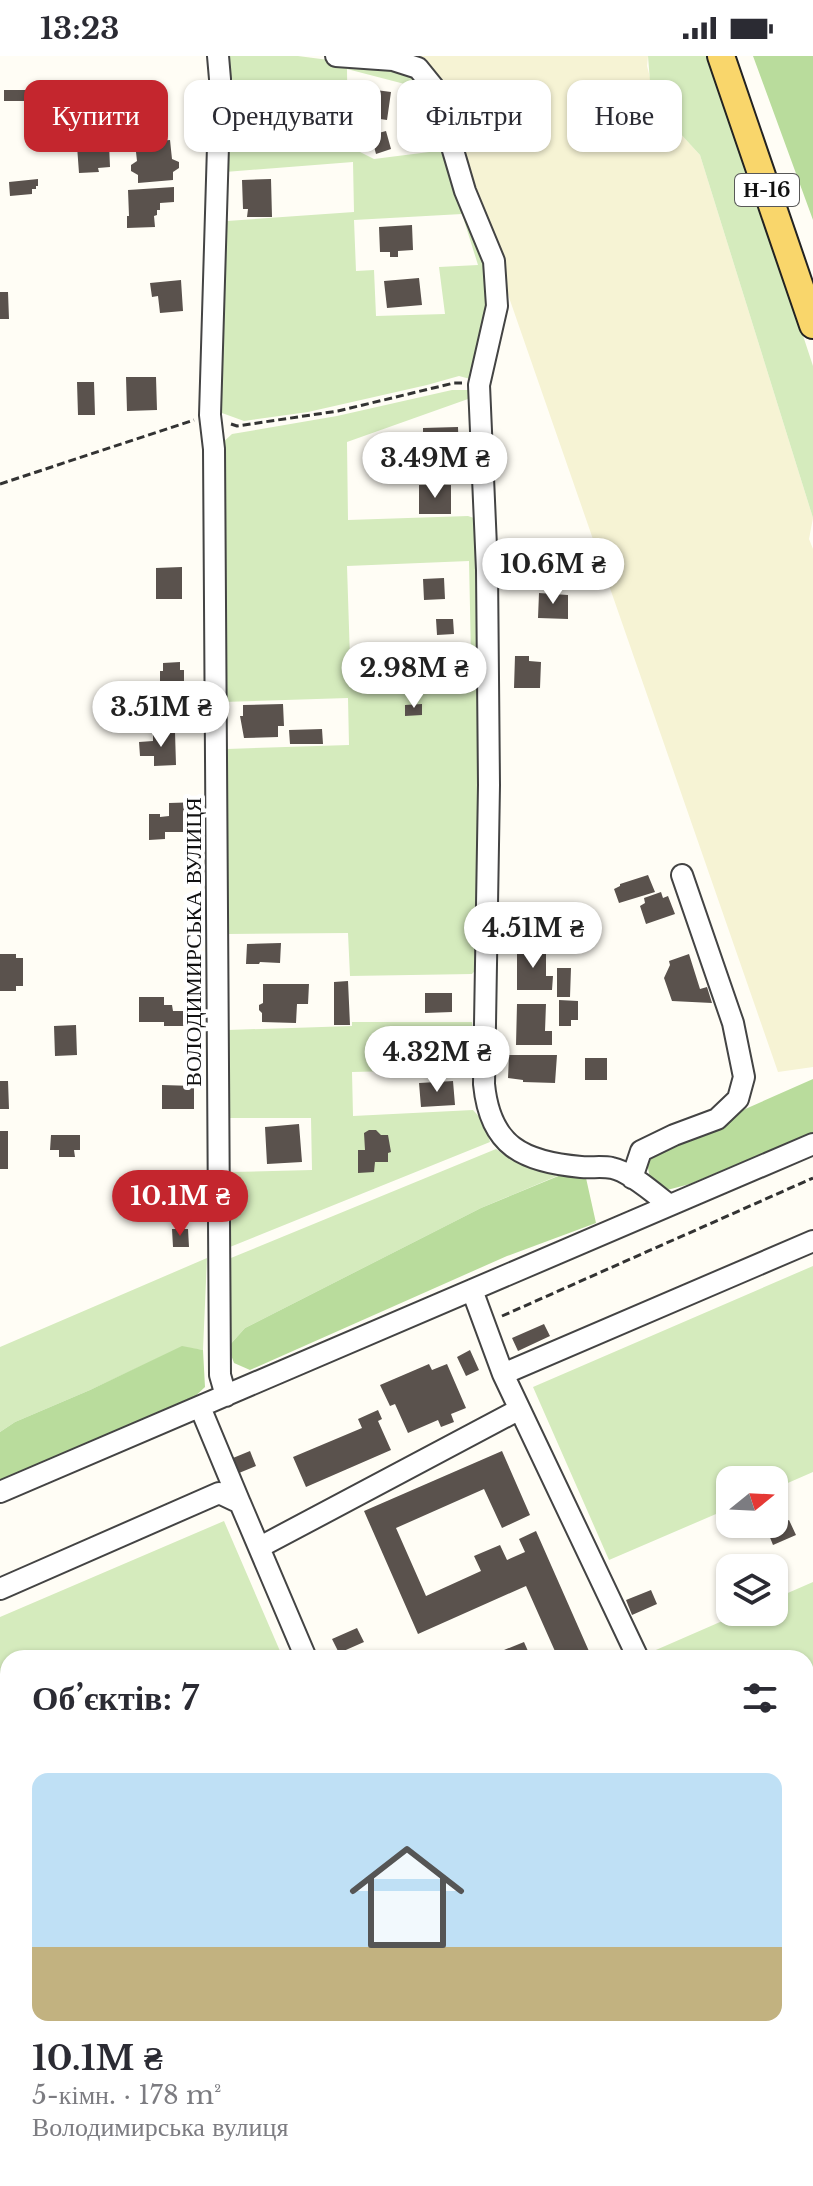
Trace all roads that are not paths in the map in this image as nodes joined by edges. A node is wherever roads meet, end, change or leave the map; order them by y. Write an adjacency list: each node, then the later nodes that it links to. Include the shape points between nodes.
1 (218, 56): 12 (street, ВОЛОДИМИРСЬКА ВУЛИЦЯ, via 210,415 220,1375)
2 (336, 56): 7 (street, via 393,60 418,68 435,89 465,191 494,261 497,306 479,385 489,755 486,1104 494,1126 522,1154 551,1164 614,1168)
3 (721, 56): 4 (main road, Н-16)
4 (813, 325)
5 (682, 875): 7 (street, via 733,1023 744,1077 738,1099 717,1119 641,1151)
6 (813, 1144): 8 (street)
7 (632, 1178): 8 (street)
8 (669, 1205): 10 (street)
9 (813, 1241): 11 (street)
10 (472, 1290): 11 (street); 12 (street)
11 (503, 1374): 14 (street)
12 (226, 1396): 13 (street)
13 (200, 1407): 15 (street); 16 (street)
14 (518, 1410): 17 (street); 20 (street)
15 (0, 1492)
16 (240, 1503): 17 (street); 18 (street, via 219,1493)
17 (260, 1547): 19 (street)
18 (0, 1589)
19 (303, 1650)
20 (634, 1650)

